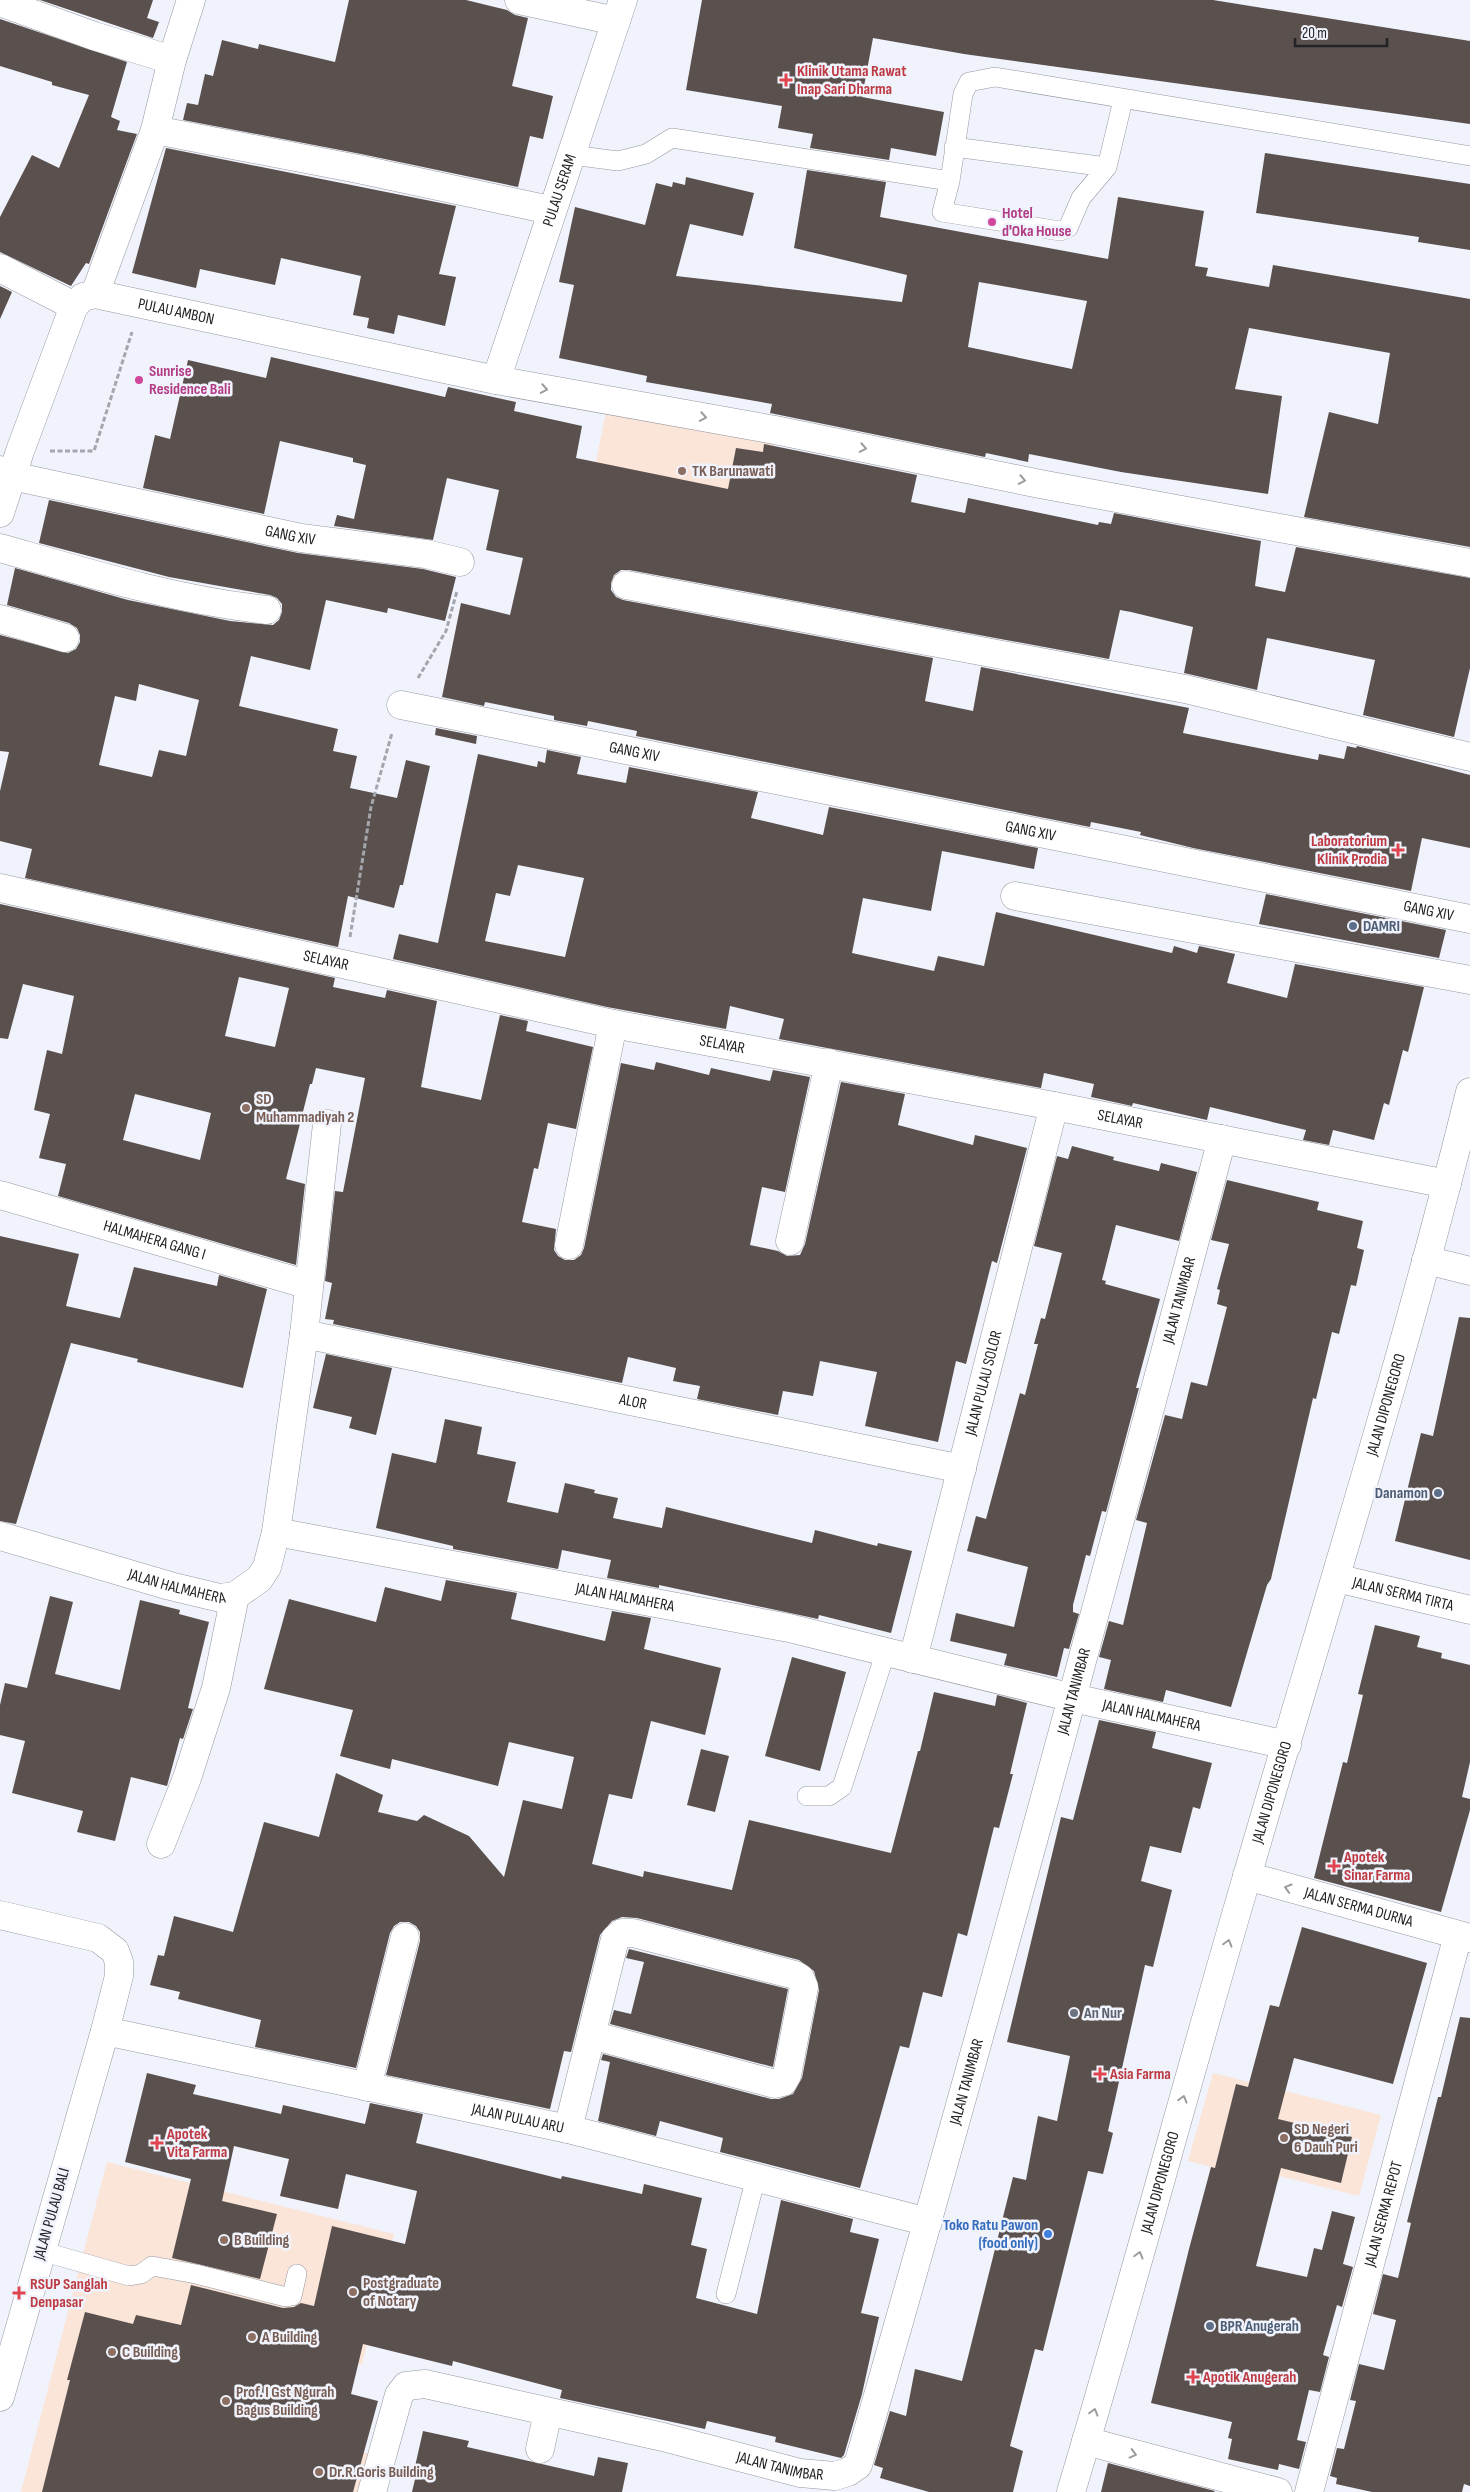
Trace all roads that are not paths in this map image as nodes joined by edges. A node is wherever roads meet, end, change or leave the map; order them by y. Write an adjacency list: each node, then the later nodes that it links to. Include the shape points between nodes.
1 (191, 0): 5 (street)
2 (519, 0): 4 (street)
3 (0, 2): 5 (street)
4 (620, 10): 9 (street, PULAU SERAM)
5 (172, 60): 7 (street)
6 (1123, 100): 8 (lane, via 994,77 981,78 969,82 963,94); 10 (lane); 11 (lane)
7 (155, 130): 13 (street); 15 (street)
8 (954, 147): 11 (lane); 12 (lane)
9 (572, 155): 12 (lane, via 618,161 646,154 672,138); 13 (street, PULAU SERAM)
10 (1470, 156)
11 (1107, 167): 12 (lane, via 1081,198 1068,228 1060,231 942,212)
12 (950, 181)
13 (550, 210): 16 (street, PULAU SERAM)
14 (0, 268): 15 (street, PULAU AMBON)
15 (85, 300): 16 (street, PULAU AMBON, via 141,303); 17 (street)
16 (496, 380): 21 (street, PULAU AMBON, one-way to 21)
17 (11, 466): 18 (street); 20 (street, GANG XIV, via 301,538 426,554)
18 (0, 513)
19 (0, 548): 23 (street, via 130,585)
20 (460, 562)
21 (1470, 563)
22 (626, 584): 27 (street, via 1185,689)
23 (267, 610)
24 (0, 619): 25 (street)
25 (65, 638)
26 (401, 705): 30 (street, GANG XIV)
27 (1470, 757)
28 (0, 888): 32 (street, SELAYAR)
29 (1015, 896): 31 (street)
30 (1470, 919)
31 (1470, 980)
32 (613, 1024): 33 (street, SELAYAR); 41 (street)
33 (830, 1063): 35 (street, SELAYAR); 40 (street)
34 (1470, 1092): 38 (street, JALAN DIPONEGORO)
35 (1054, 1106): 37 (street, SELAYAR); 46 (street, JALAN PULAU SOLOR)
36 (327, 1124): 44 (street)
37 (1222, 1139): 38 (street, SELAYAR); 54 (street, JALAN TANIMBAR)
38 (1447, 1184): 42 (street, JALAN DIPONEGORO)
39 (0, 1195): 44 (street, HALMAHERA GANG I)
40 (790, 1241)
41 (569, 1245)
42 (1426, 1260): 43 (street); 49 (street, JALAN DIPONEGORO)
43 (1470, 1271)
44 (309, 1285): 45 (street)
45 (304, 1334): 46 (street, ALOR); 47 (street)
46 (962, 1469): 53 (street, JALAN PULAU SOLOR)
47 (276, 1532): 50 (street, JALAN HALMAHERA, via 267,1567 259,1579); 52 (street, JALAN HALMAHERA, via 789,1628)
48 (0, 1536): 50 (street, JALAN HALMAHERA, via 170,1586 220,1598)
49 (1336, 1578): 51 (street, JALAN SERMA TIRTA); 55 (street, JALAN DIPONEGORO)
50 (235, 1596): 57 (street, via 216,1688 187,1778)
51 (1470, 1610)
52 (886, 1651): 53 (street, JALAN HALMAHERA); 56 (lane, via 842,1787 829,1796)
53 (913, 1660): 54 (street, JALAN HALMAHERA)
54 (1073, 1698): 55 (street, JALAN HALMAHERA); 67 (street, JALAN TANIMBAR)
55 (1287, 1745): 58 (street, JALAN DIPONEGORO)
56 (807, 1796)
57 (161, 1844)
58 (1247, 1876): 60 (street, JALAN SERMA DURNA, one-way to 58); 73 (street, JALAN DIPONEGORO, one-way to 58)
59 (0, 1915): 62 (street, JALAN PULAU BALI, via 98,1938 114,1951 119,1962 119,1976)
60 (1464, 1937): 79 (street, JALAN SERMA REPOT)
61 (405, 1938): 64 (street)
62 (105, 2031): 64 (street, JALAN PULAU ARU); 68 (street, JALAN PULAU BALI)
63 (591, 2035): 63 (street, via 615,1939 622,1933 634,1932 794,1975 800,1978 804,1987 787,2075 783,2082 775,2084); 65 (street)
64 (367, 2087): 65 (street, JALAN PULAU ARU)
65 (568, 2129): 66 (street, JALAN PULAU ARU)
66 (756, 2177): 67 (street, JALAN PULAU ARU); 70 (lane)
67 (928, 2222): 75 (street, JALAN TANIMBAR, via 858,2465 835,2476)
68 (41, 2251): 69 (lane, via 129,2276 141,2274 152,2266 286,2297 295,2292); 71 (street, JALAN PULAU BALI)
69 (297, 2274)
70 (726, 2294)
71 (0, 2397)
72 (548, 2412): 74 (street); 75 (street, JALAN TANIMBAR, via 725,2452); 76 (street, JALAN TANIMBAR, via 425,2384 406,2386 399,2395)
73 (1086, 2441): 77 (street, JALAN DIPONEGORO); 78 (street, one-way to 78)
74 (540, 2449)
75 (797, 2482)
76 (372, 2492)
77 (1071, 2492)
78 (1278, 2492)
79 (1308, 2492)

